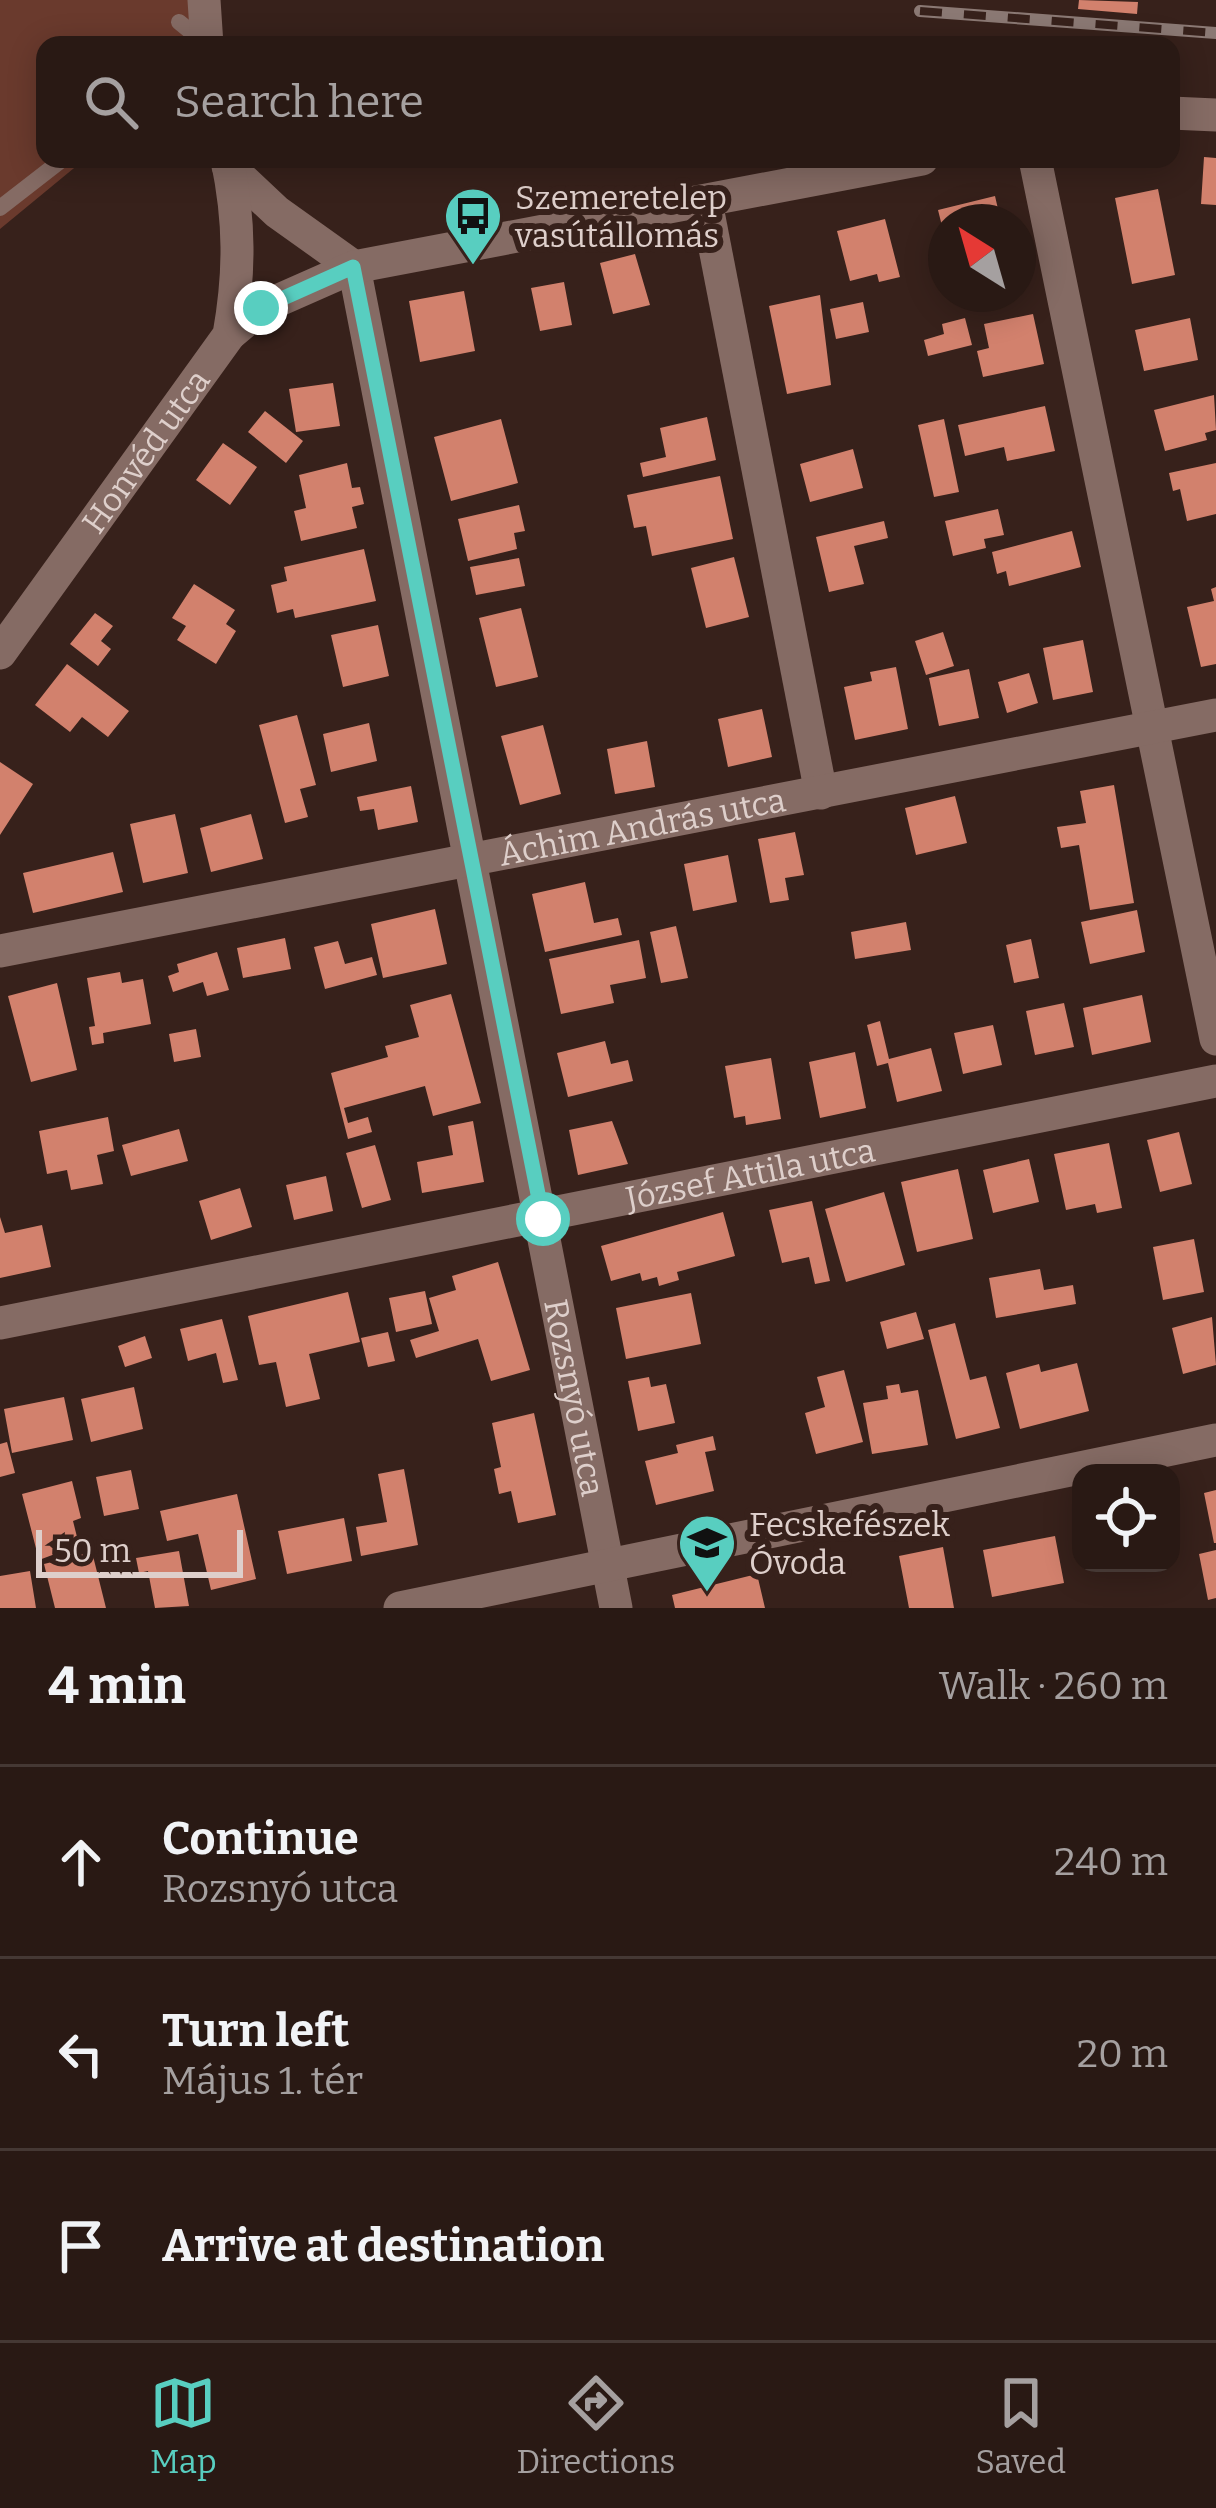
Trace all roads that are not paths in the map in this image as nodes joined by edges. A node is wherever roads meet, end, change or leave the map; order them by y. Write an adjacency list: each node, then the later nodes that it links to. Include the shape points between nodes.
1 (1180, 113): 2 (street)
2 (1216, 115)
3 (51, 168): 9 (lane)
4 (229, 168): 11 (street, Honvéd utca, via 239,252)
5 (233, 168): 10 (street)
6 (877, 168): 8 (street)
7 (1038, 168): 14 (street)
8 (706, 202): 10 (street); 15 (street)
9 (0, 208)
10 (353, 267): 11 (street, via 261,308); 16 (street, Rozsnyó utca)
11 (229, 335): 12 (street, Honvéd utca)
12 (0, 653)
13 (1216, 716): 14 (street, Áchim András utca)
14 (1152, 727): 15 (street, Áchim András utca); 18 (street)
15 (821, 793): 16 (street, Áchim András utca)
16 (467, 860): 17 (street, Áchim András utca); 20 (street, Rozsnyó utca)
17 (0, 950)
18 (1216, 1040)
19 (1216, 1081): 20 (street, József Attila utca)
20 (543, 1219): 21 (street, József Attila utca); 23 (street, Rozsnyó utca)
21 (0, 1323)
22 (1216, 1440): 23 (street)
23 (608, 1568): 24 (street); 25 (street, Rozsnyó utca)
24 (400, 1608)
25 (616, 1608)

